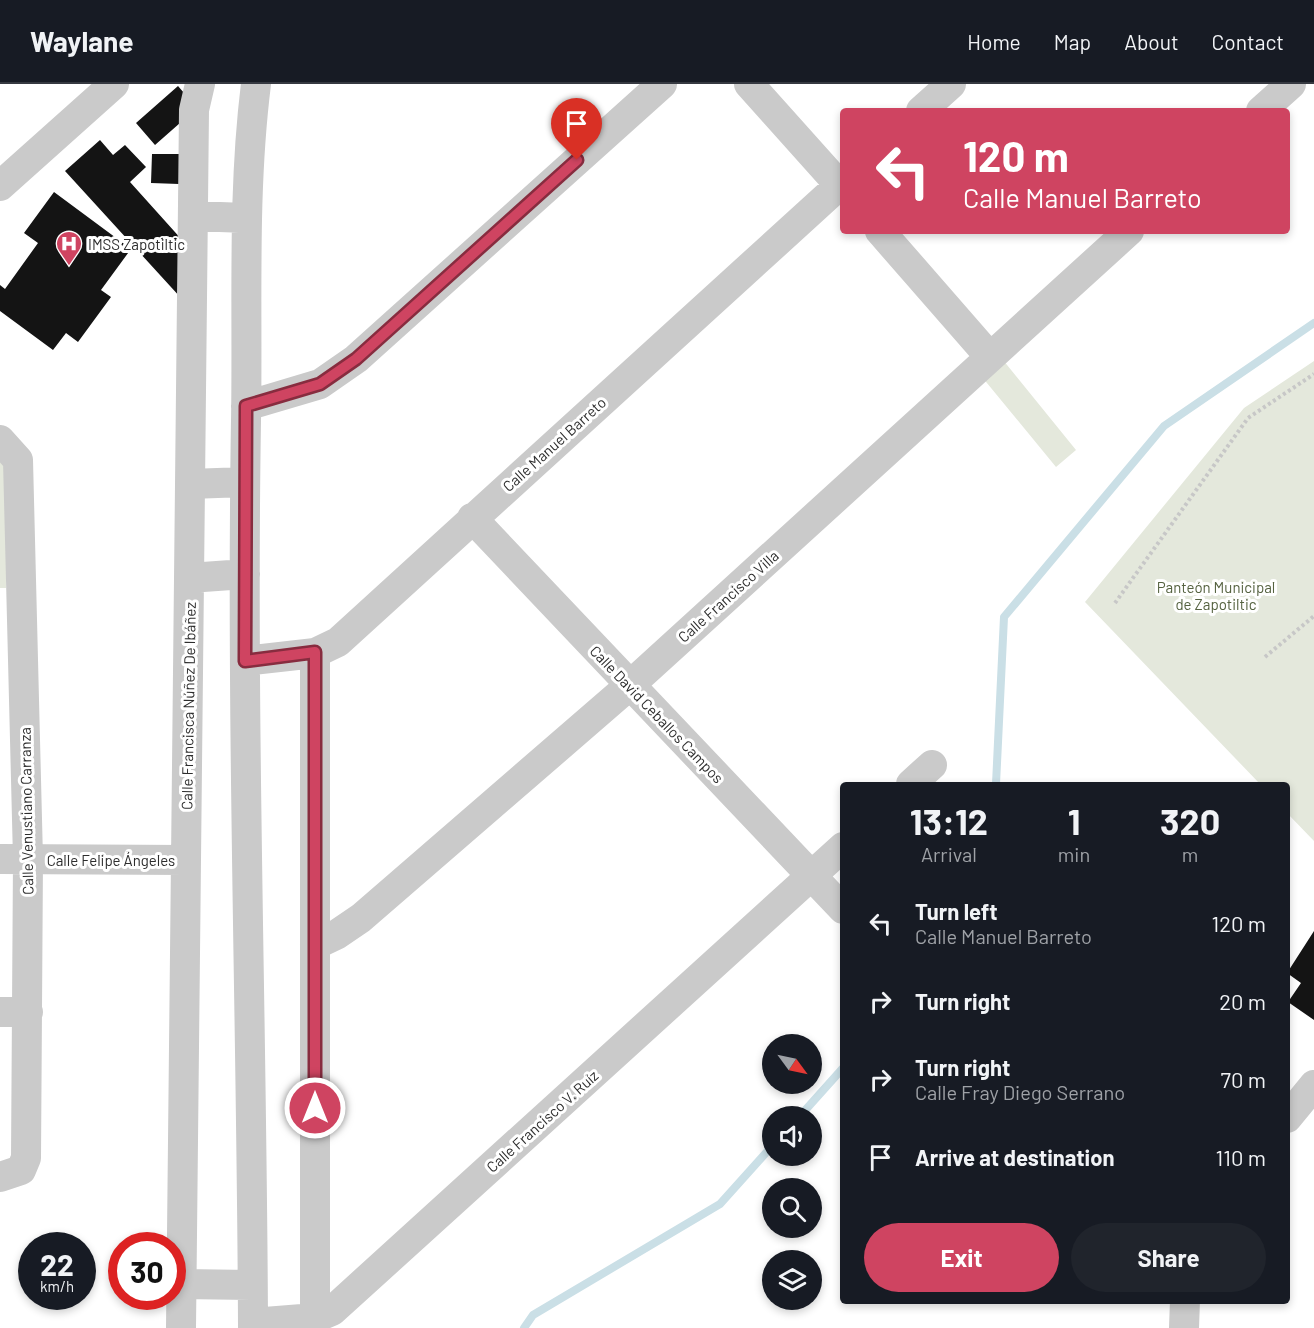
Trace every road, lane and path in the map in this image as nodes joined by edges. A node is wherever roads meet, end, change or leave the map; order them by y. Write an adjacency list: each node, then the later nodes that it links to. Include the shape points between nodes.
1 (114, 84): 11 (street)
2 (200, 84): 13 (street, Calle Francisca Núñez De Ibáñez, via 194,110)
3 (256, 84): 14 (street)
4 (662, 84): 19 (street, via 356,359 320,384)
5 (749, 84): 10 (street)
6 (951, 84): 8 (street)
7 (1291, 84): 9 (street)
8 (924, 108)
9 (1264, 108)
10 (840, 183)
11 (0, 186)
12 (840, 187): 23 (street, Calle Manuel Barreto)
13 (193, 216): 14 (street); 22 (street, Calle Francisca Núñez De Ibáñez)
14 (246, 218): 19 (street)
15 (883, 234): 17 (street)
16 (1126, 234): 17 (street, Calle Francisco Villa)
17 (990, 357): 32 (street, Calle Francisco Villa)
18 (1314, 374): 26 (path, via 1248,418)
19 (246, 406): 21 (street)
20 (0, 441): 28 (street, Calle Venustiano Carranza, via 18,460)
21 (245, 482): 22 (street); 24 (street)
22 (190, 484): 25 (street, Calle Francisca Núñez De Ibáñez)
23 (472, 518): 29 (street, Calle Manuel Barreto, via 339,642); 32 (street, Calle David Ceballos Campos)
24 (245, 574): 25 (street); 31 (street)
25 (189, 579): 35 (street, Calle Francisca Núñez De Ibáñez)
26 (1115, 603)
27 (1314, 616): 30 (path)
28 (11, 617): 34 (street, Calle Venustiano Carranza)
29 (315, 652): 31 (street, Calle Manuel Barreto); 38 (street)
30 (1265, 657)
31 (245, 661): 45 (street)
32 (629, 686): 36 (street, Calle David Ceballos Campos); 38 (street, Calle Francisco Villa, via 361,918)
33 (840, 850): 36 (street, Calle Francisco V. Ruíz)
34 (14, 859): 35 (street, Calle Felipe Ángeles); 39 (street, Calle Venustiano Carranza)
35 (186, 860): 43 (street, Calle Francisca Núñez De Ibáñez)
36 (811, 876): 37 (street, Calle David Ceballos Campos); 48 (street, Calle Francisco V. Ruíz, via 332,1311)
37 (840, 906)
38 (315, 945): 48 (street)
39 (14, 1012): 42 (street, Calle Venustiano Carranza, via 26,1158 21,1170)
40 (1314, 1085): 41 (street)
41 (1290, 1114)
42 (2, 1177)
43 (182, 1232)
44 (186, 1284): 45 (street)
45 (251, 1285): 49 (street)
46 (1185, 1304): 51 (street)
47 (181, 1310): 50 (street, Calle Francisca Núñez De Ibáñez)
48 (315, 1318): 49 (street, Calle Francisco V. Ruíz)
49 (253, 1325)
50 (181, 1328)
51 (1184, 1328)

